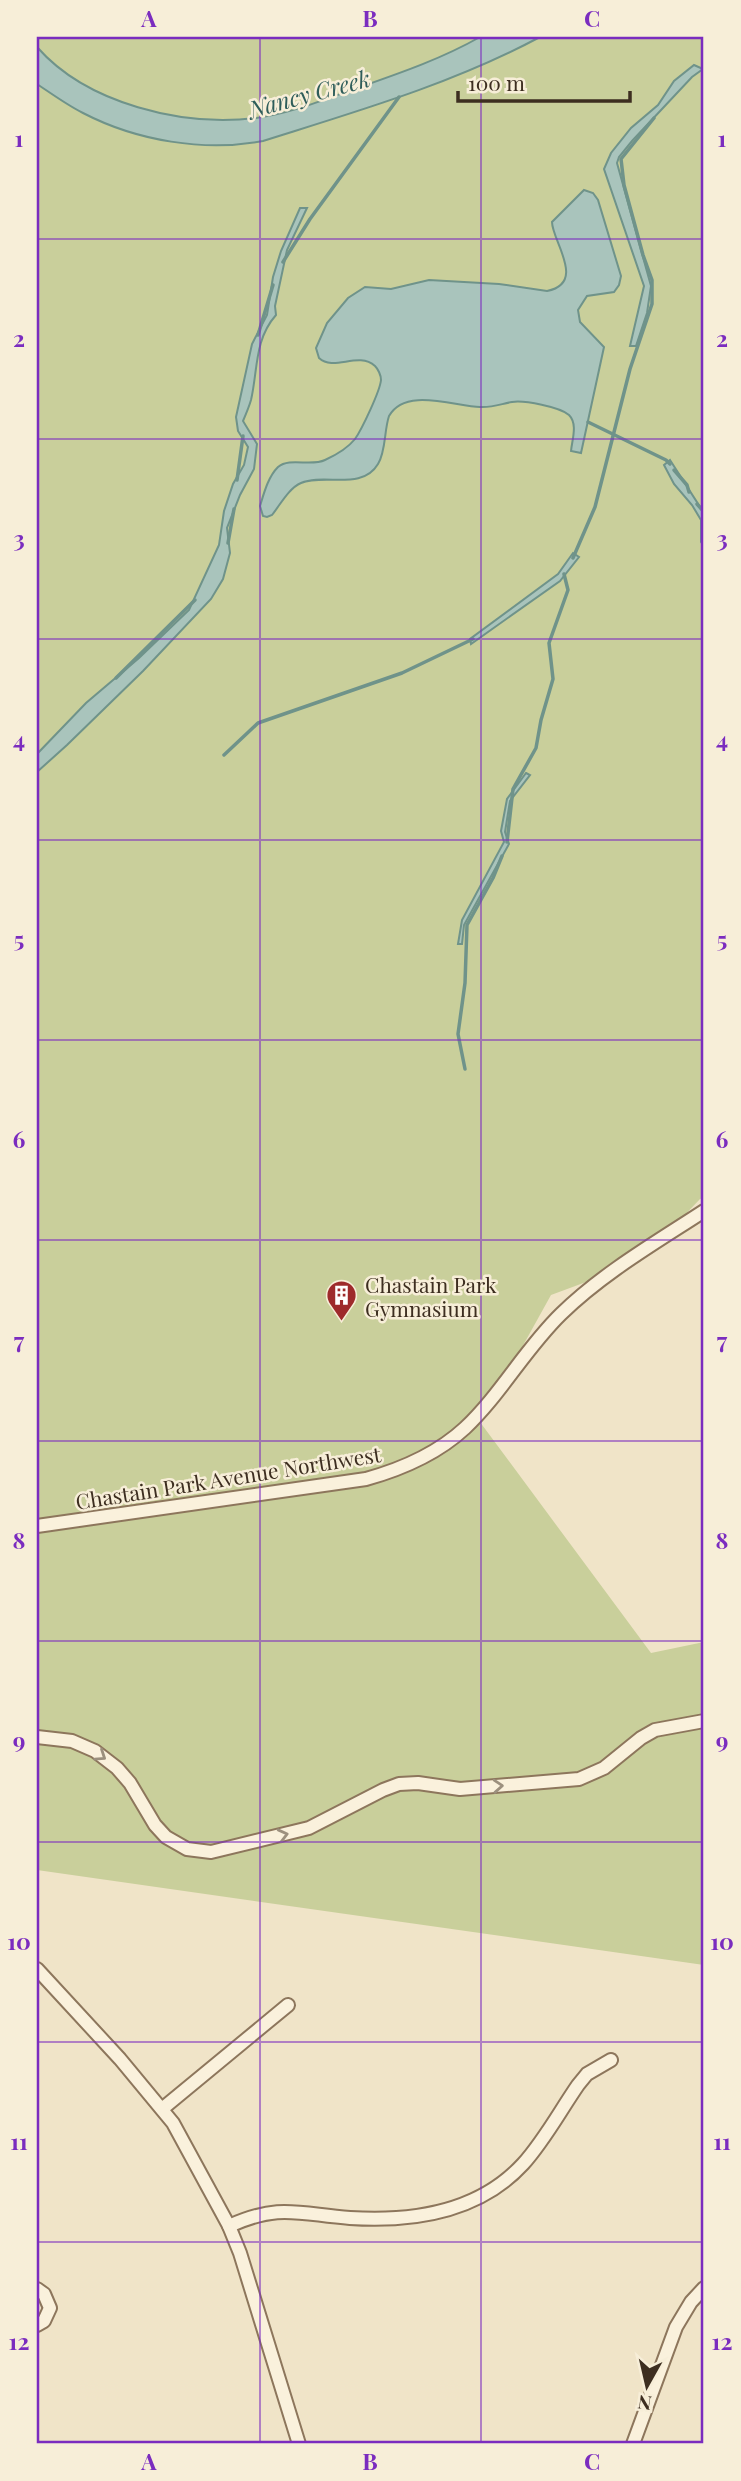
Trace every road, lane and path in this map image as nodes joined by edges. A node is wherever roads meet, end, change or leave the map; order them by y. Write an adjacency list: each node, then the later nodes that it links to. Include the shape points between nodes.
1 (704, 1211): 2 (street, Chastain Park Avenue Northwest, via 586,1291 538,1338 464,1428 395,1471 366,1479)
2 (37, 1526)
3 (704, 1721): 4 (street, one-way to 3, via 72,1741 95,1751 130,1783 166,1837 187,1849 211,1852 309,1828 400,1784 460,1789 579,1779 604,1768 655,1730)
4 (37, 1737)
5 (37, 1969): 8 (street)
6 (288, 2005): 8 (street)
7 (611, 2060): 9 (street, via 587,2074 522,2166 469,2203 387,2218 275,2211)
8 (162, 2109): 9 (street)
9 (229, 2226): 13 (street)
10 (704, 2288): 14 (street, via 676,2327)
11 (37, 2289): 12 (street, via 50,2308)
12 (37, 2325)
13 (299, 2444)
14 (633, 2444)

